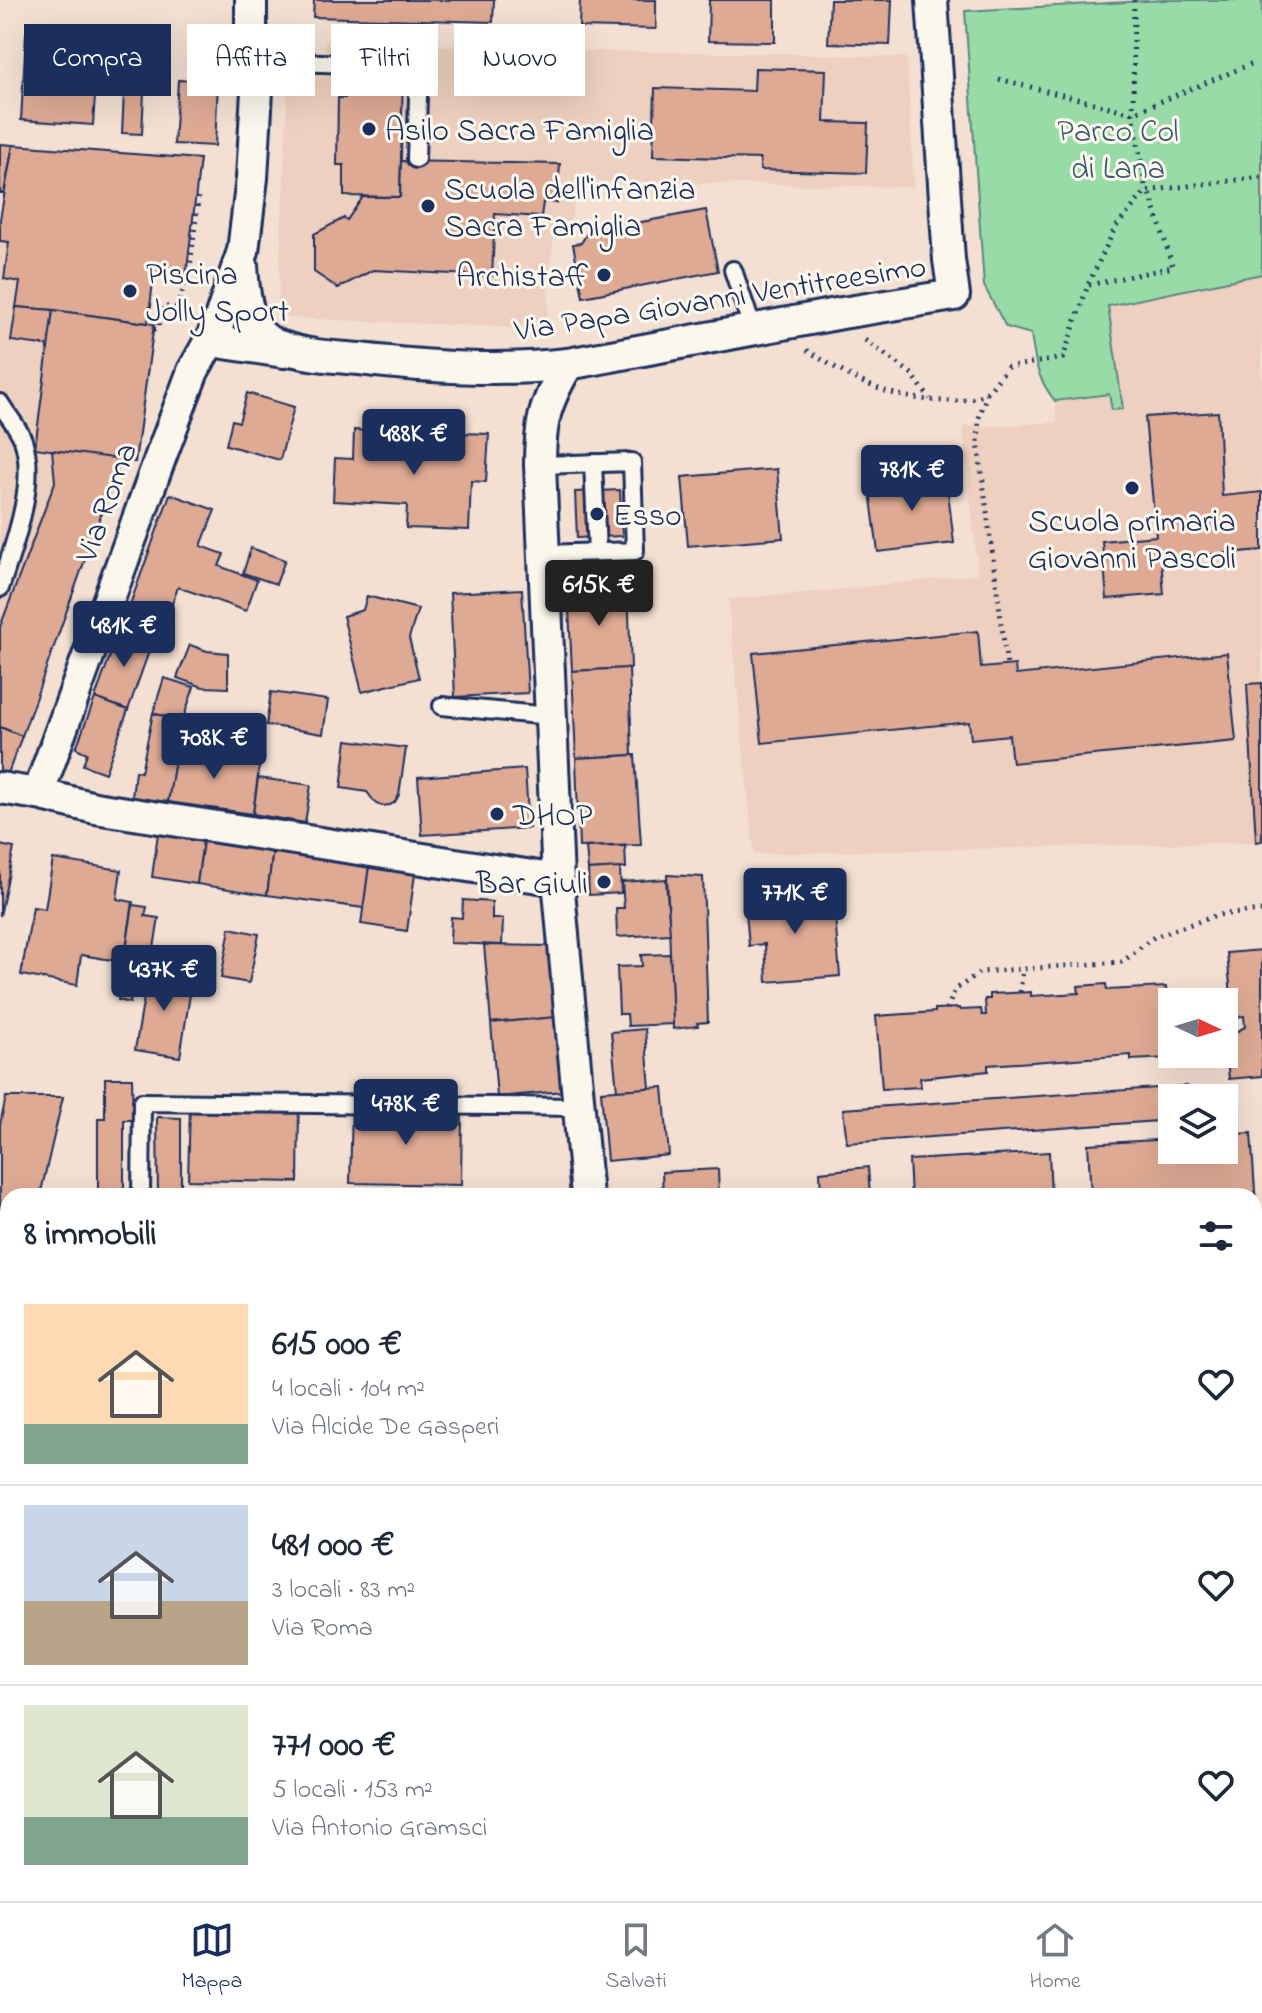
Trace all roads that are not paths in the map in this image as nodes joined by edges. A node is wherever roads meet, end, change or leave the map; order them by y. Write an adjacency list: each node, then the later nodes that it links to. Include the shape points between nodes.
1 (251, 0): 3 (street, Via Roma)
2 (932, 0): 9 (street, Via Papa Giovanni Ventitreesimo, via 954,295)
3 (251, 24)
4 (315, 63): 6 (lane, via 419,66)
5 (257, 96): 7 (street, Via Roma)
6 (416, 159)
7 (243, 251): 10 (street, Via Roma); 11 (street, Via Papa Giovanni Ventitreesimo, via 245,297 257,331 280,347)
8 (733, 270): 9 (lane)
9 (753, 330): 12 (street, Via Papa Giovanni Ventitreesimo)
10 (211, 341): 11 (street, Via Papa Giovanni Ventitreesimo); 22 (street, Via Roma, via 193,371)
11 (306, 353): 12 (street, Via Papa Giovanni Ventitreesimo, via 463,368)
12 (568, 364): 15 (street, via 545,408)
13 (0, 403): 18 (lane, via 23,440 28,474 23,514)
14 (593, 463): 15 (lane); 16 (lane); 16 (lane, via 632,462 635,551)
15 (540, 465): 17 (street)
16 (597, 552): 17 (lane)
17 (544, 554): 20 (street)
18 (0, 588)
19 (442, 706): 20 (lane)
20 (550, 716): 23 (street)
21 (0, 788): 22 (street)
22 (38, 794): 23 (street, via 95,808)
23 (558, 880): 24 (street)
24 (577, 1107): 25 (lane, via 142,1102); 26 (street)
25 (141, 1188)
26 (586, 1188)

